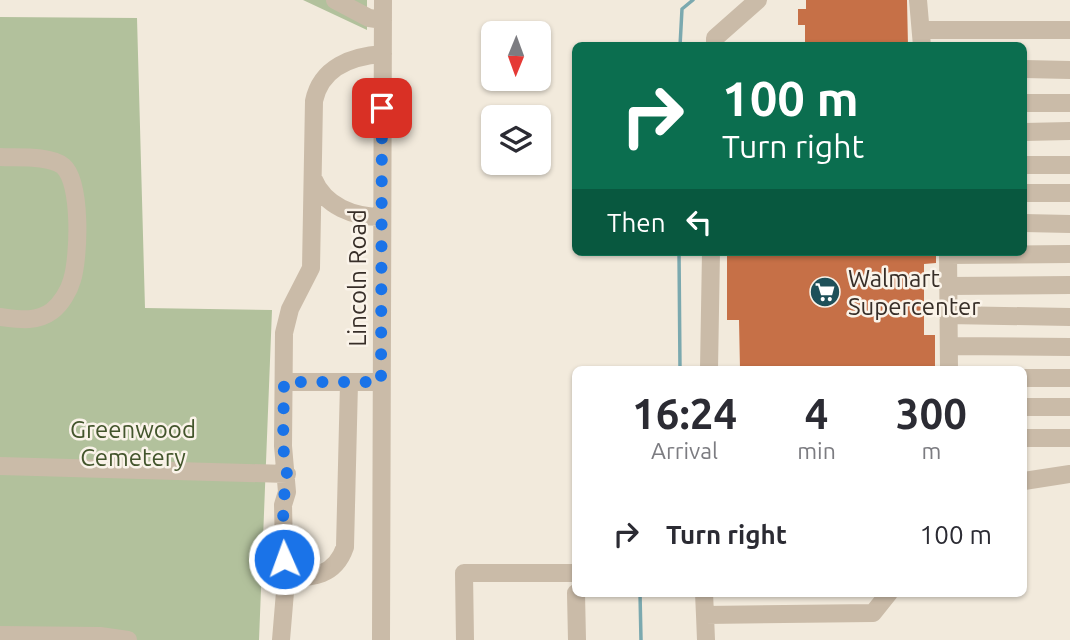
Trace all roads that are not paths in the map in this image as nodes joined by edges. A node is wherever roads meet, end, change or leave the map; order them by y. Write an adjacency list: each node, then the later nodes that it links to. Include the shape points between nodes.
1 (335, 0): 5 (street, via 369,18)
2 (383, 0): 5 (street, Lincoln Road)
3 (758, 0): 8 (street)
4 (918, 0): 7 (street)
5 (383, 20): 9 (street, Lincoln Road)
6 (1070, 30): 7 (street)
7 (922, 38)
8 (715, 42)
9 (383, 54): 19 (street, via 344,62 318,87 313,113); 22 (street, Lincoln Road)
10 (1027, 69): 11 (street)
11 (1070, 69)
12 (1027, 103): 13 (street)
13 (1070, 103)
14 (1070, 131): 15 (street)
15 (1027, 132)
16 (0, 157): 32 (street, via 51,161 64,167 72,179 77,234 72,281 52,311 26,320)
17 (1027, 165): 18 (street)
18 (1070, 165)
19 (313, 178): 22 (street, via 322,193 343,210); 40 (street, via 311,268 285,324)
20 (1027, 193): 21 (street)
21 (1070, 193)
22 (382, 217): 41 (street, Lincoln Road)
23 (1027, 223): 24 (street)
24 (1070, 224)
25 (1027, 254): 26 (street)
26 (1070, 254)
27 (710, 256): 36 (street)
28 (948, 256): 30 (street)
29 (1070, 285): 30 (street)
30 (948, 286): 31 (street)
31 (948, 315): 33 (street); 34 (street)
32 (0, 317)
33 (1070, 317)
34 (949, 346): 35 (street); 37 (street)
35 (1070, 346)
36 (709, 366)
37 (949, 366)
38 (1070, 377): 39 (street)
39 (1027, 378)
40 (284, 382): 42 (street); 48 (street)
41 (381, 382): 42 (street); 60 (street, Lincoln Road)
42 (349, 383): 52 (street, via 345,547 328,572)
43 (1027, 407): 44 (street)
44 (1070, 407)
45 (1027, 438): 46 (street)
46 (1070, 438)
47 (0, 466): 48 (street)
48 (287, 474): 52 (street)
49 (1070, 474): 50 (street)
50 (1027, 479)
51 (572, 573): 61 (street, via 464,573)
52 (285, 577): 59 (street)
53 (576, 597): 62 (street)
54 (705, 597): 56 (street)
55 (886, 597): 56 (street, via 873,613)
56 (705, 615): 63 (street)
57 (0, 635): 58 (street)
58 (128, 640)
59 (281, 640)
60 (382, 640)
61 (465, 640)
62 (577, 640)
63 (706, 640)

